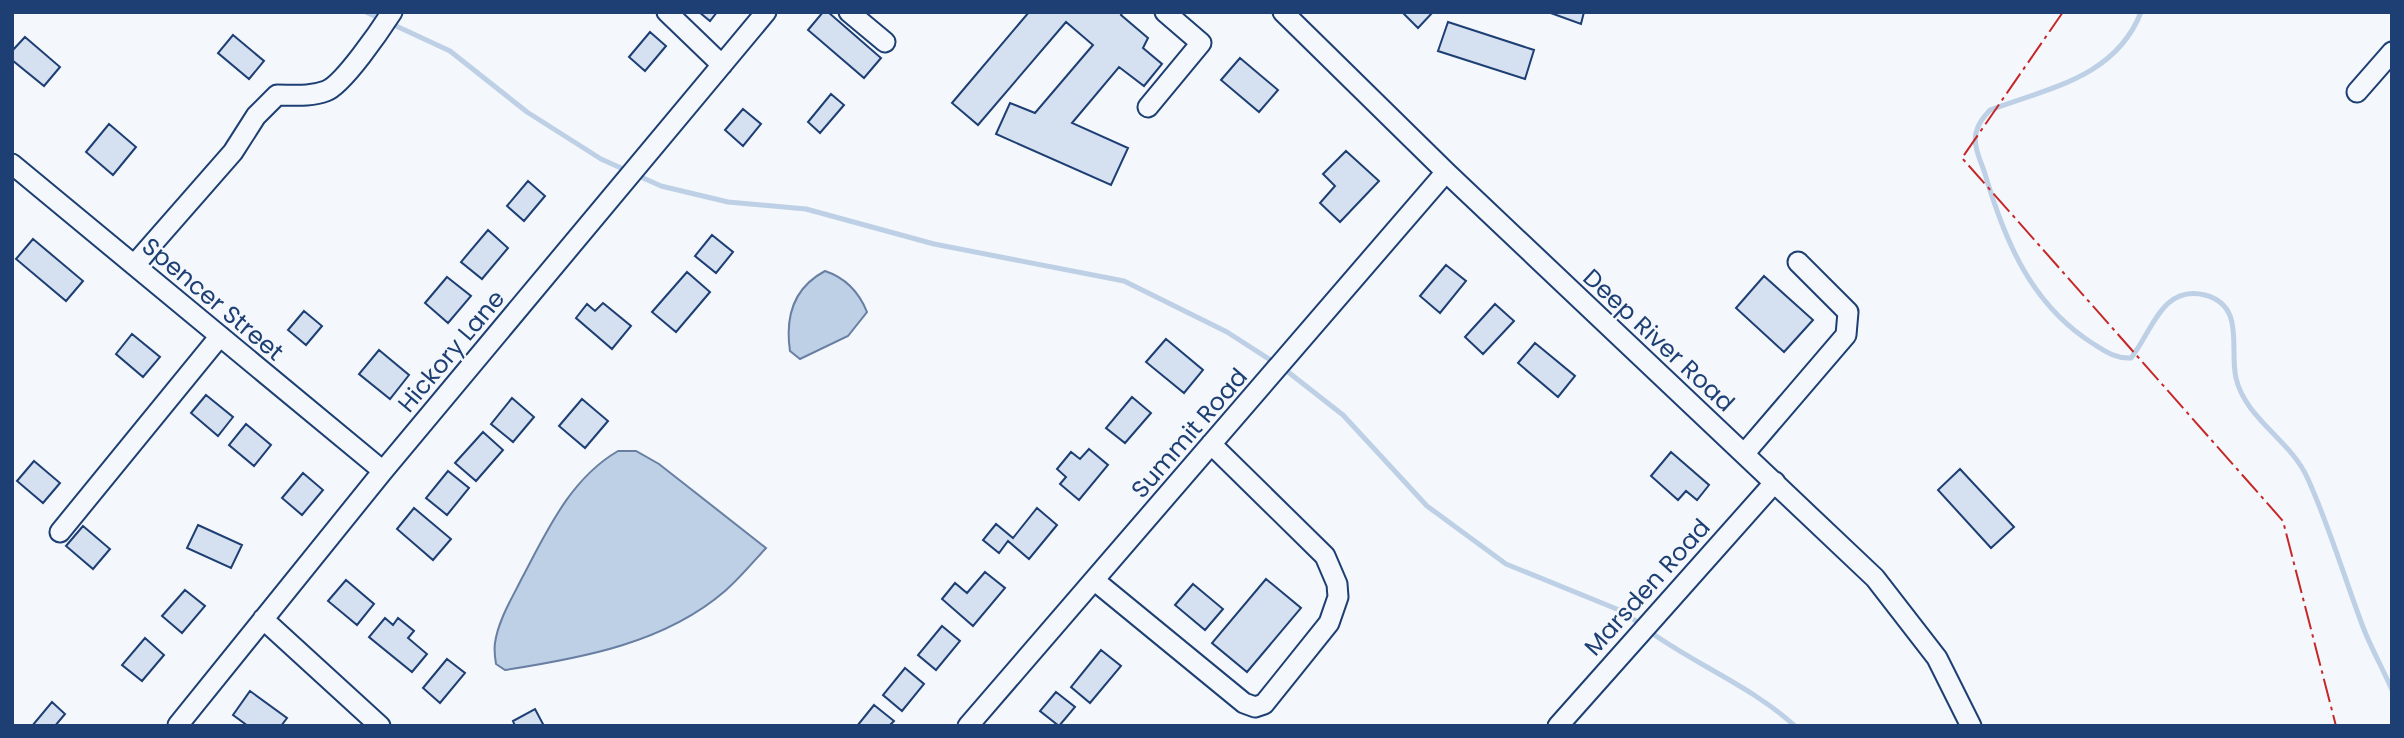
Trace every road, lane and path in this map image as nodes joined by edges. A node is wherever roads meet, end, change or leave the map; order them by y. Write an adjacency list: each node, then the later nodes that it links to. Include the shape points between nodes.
1 (392, 12): 15 (street, via 373,42 329,91 306,96 277,94)
2 (667, 12): 9 (street)
3 (766, 12): 9 (street, Hickory Lane)
4 (849, 12): 7 (street)
5 (1283, 12): 13 (street, Deep River Road)
6 (1172, 14): 11 (street, via 1201,43)
7 (885, 42)
8 (2392, 52): 10 (street)
9 (722, 65): 19 (street, Hickory Lane)
10 (2357, 92)
11 (1148, 107)
12 (12, 164): 15 (street, Spencer Street)
13 (1446, 172): 17 (street, Summit Road); 18 (street, Deep River Road)
14 (1798, 262): 18 (street, via 1848,312 1846,335)
15 (134, 265): 16 (street, Spencer Street)
16 (220, 336): 19 (street, Spencer Street); 21 (street)
17 (1211, 444): 22 (street, Summit Road); 22 (street, via 1325,556 1338,584 1329,623 1264,704 1244,703)
18 (1744, 454): 20 (street, Deep River Road)
19 (383, 471): 23 (street, Hickory Lane)
20 (1775, 482): 27 (street, Marsden Road); 28 (street, Deep River Road, via 1898,604 1937,657)
21 (60, 531)
22 (1094, 580): 26 (street, Summit Road)
23 (263, 619): 24 (street, Hickory Lane); 25 (street)
24 (177, 725)
25 (380, 726)
26 (968, 726)
27 (1558, 726)
28 (1971, 726)

